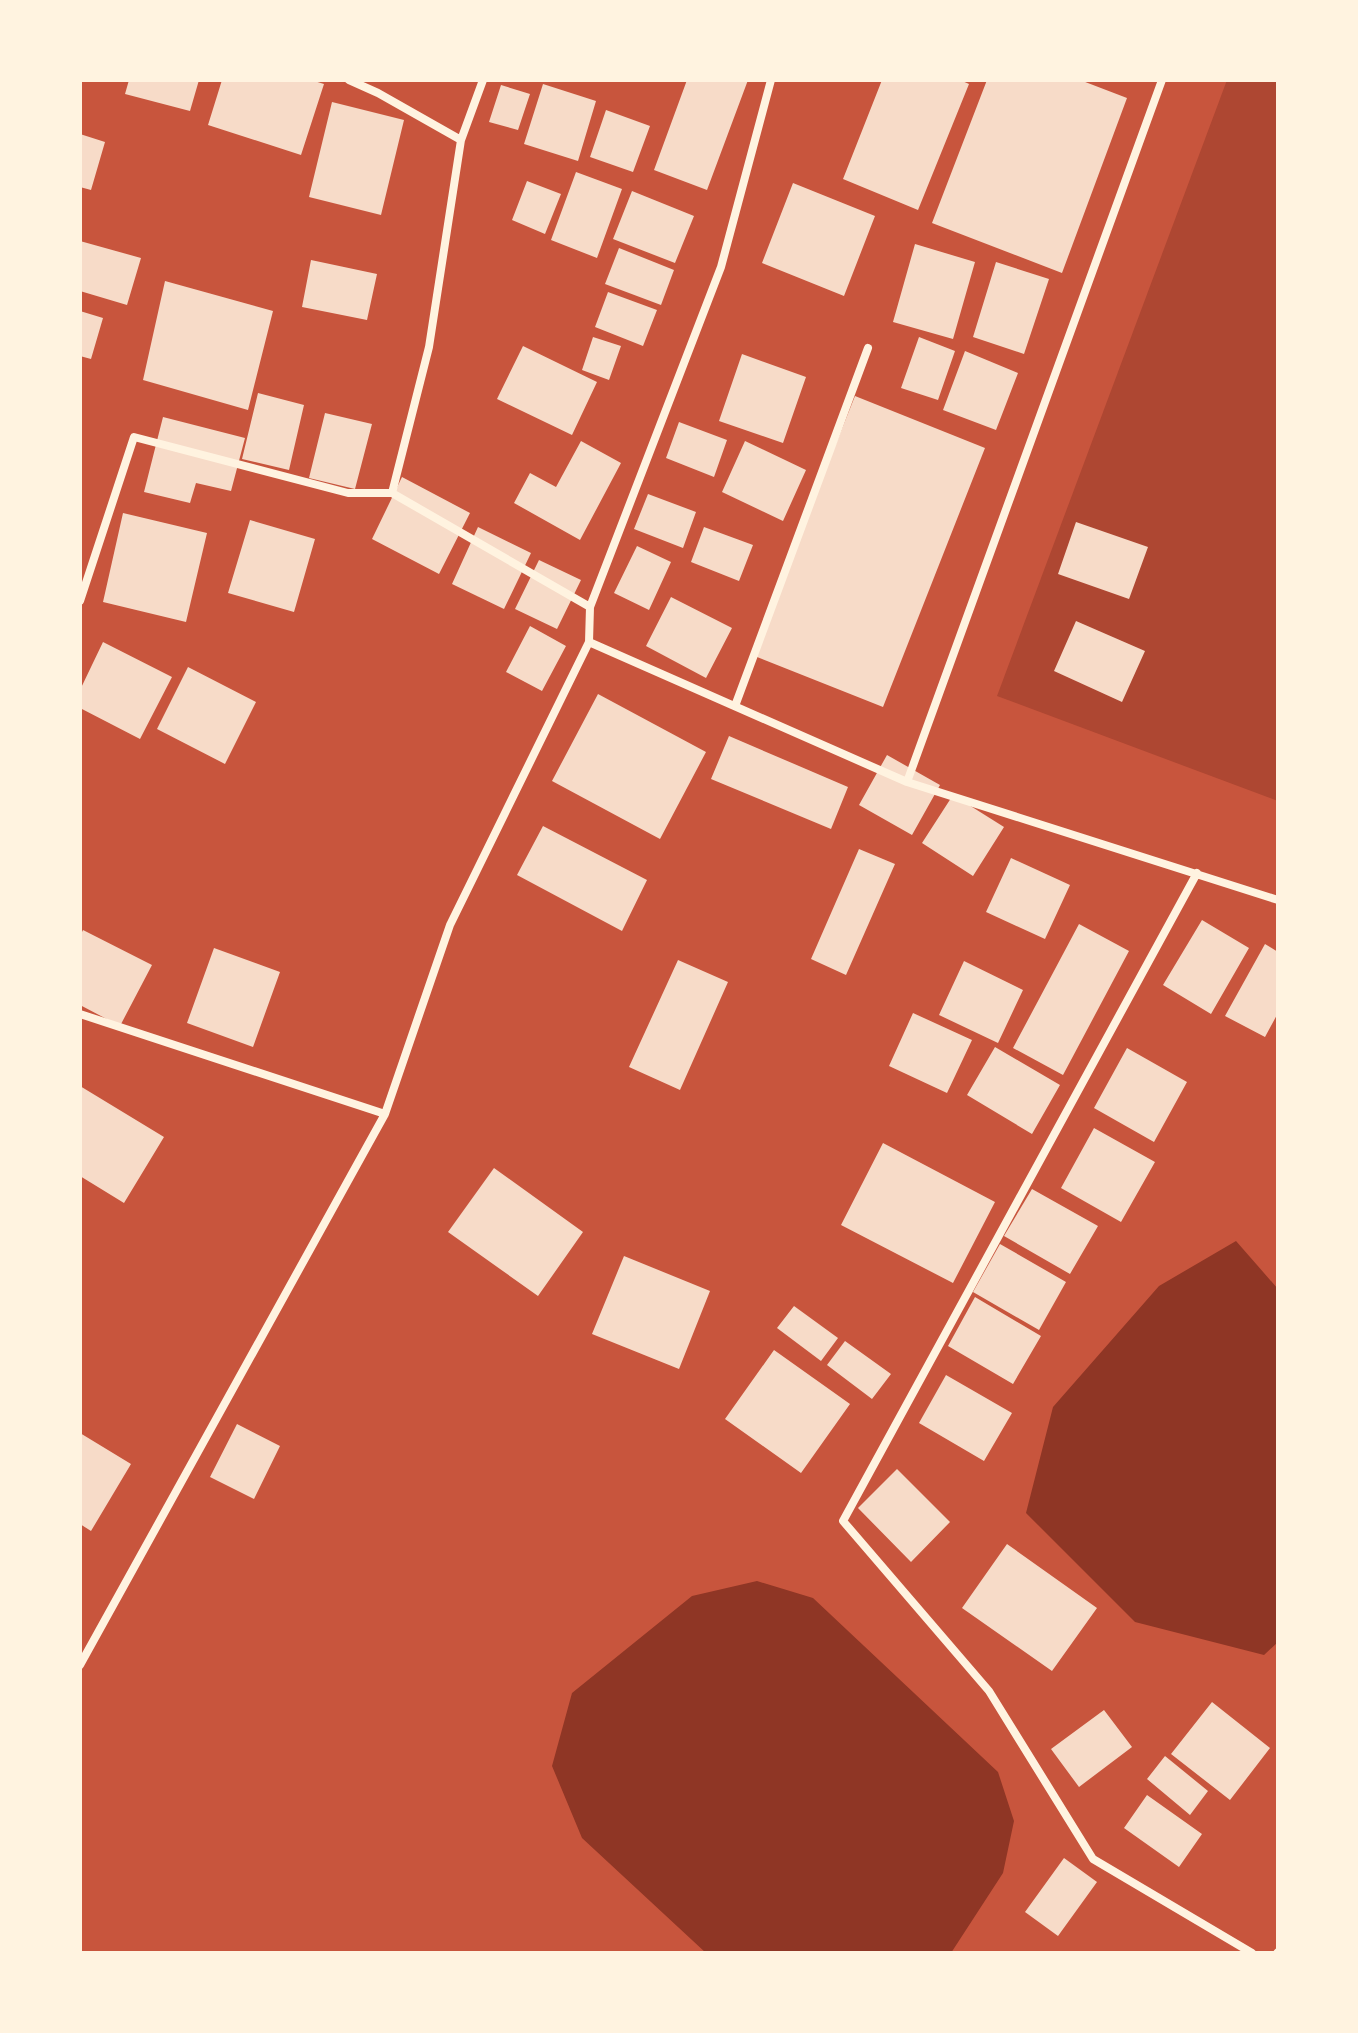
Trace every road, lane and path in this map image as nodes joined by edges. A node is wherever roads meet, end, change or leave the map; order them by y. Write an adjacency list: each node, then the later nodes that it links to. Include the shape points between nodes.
1 (349, 80): 5 (street)
2 (483, 80): 5 (street)
3 (771, 80): 9 (street, via 721,267)
4 (1162, 80): 12 (street)
5 (461, 140): 7 (street, via 429,347)
6 (868, 348): 11 (street)
7 (392, 493): 8 (street, via 348,493 134,437); 9 (street)
8 (80, 601)
9 (590, 607): 10 (street)
10 (589, 642): 11 (street); 16 (street, via 450,925)
11 (735, 706): 12 (street)
12 (907, 782): 13 (street)
13 (1197, 873): 14 (street); 18 (street, via 843,1521 989,1691 1093,1859)
14 (1278, 900)
15 (80, 1014): 16 (street)
16 (385, 1114): 17 (street)
17 (80, 1665)
18 (1252, 1953)

